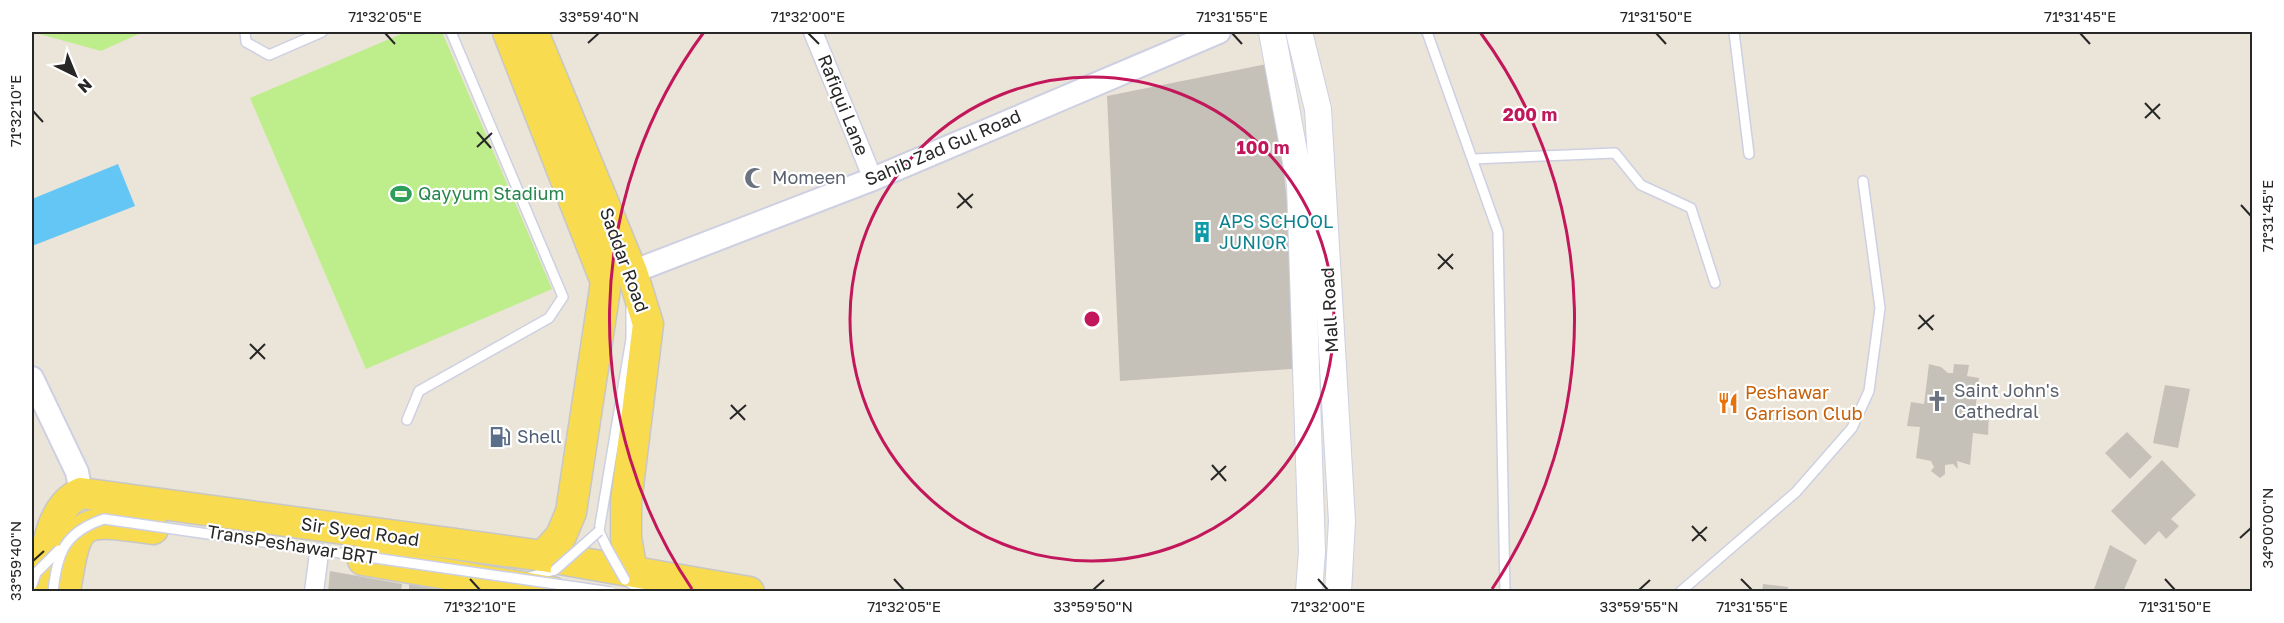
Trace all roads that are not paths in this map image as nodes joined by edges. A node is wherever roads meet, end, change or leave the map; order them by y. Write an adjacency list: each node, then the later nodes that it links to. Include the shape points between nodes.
1 (245, 32): 2 (lane, via 246,42 269,55)
2 (322, 32)
3 (452, 32): 21 (lane, via 563,297 549,318 419,391)
4 (508, 32): 12 (main road, Saddar Road)
5 (533, 32): 12 (main road, Saddar Road)
6 (813, 32): 16 (street, Rafiqui Lane)
7 (1219, 32): 16 (street, Sahib Zad Gul Road)
8 (1272, 32): 39 (main road, Mall Road, via 1300,184 1312,550)
9 (1299, 32): 40 (main road, Mall Road, via 1318,109 1342,521)
10 (1427, 32): 15 (lane)
11 (1734, 32): 14 (lane)
12 (552, 111): 13 (lane); 13 (lane); 18 (main road, Saddar Road); 27 (main road, Saddar Road, via 606,282 571,512 561,536)
13 (568, 150): 23 (lane, via 631,296 631,339)
14 (1749, 154)
15 (1473, 159): 19 (lane, via 1615,153 1641,185 1691,208); 41 (lane, via 1498,232)
16 (873, 179): 18 (street, Sahib Zad Gul Road)
17 (1863, 181): 42 (lane, via 1880,308 1869,391 1861,410 1852,428 1796,492)
18 (632, 272): 30 (main road, Saddar Road, via 648,324 626,502 626,538)
19 (1715, 283)
20 (32, 378): 22 (street, via 77,472)
21 (406, 420)
22 (81, 493): 25 (main road, Sir Syed Road); 32 (main road, via 64,503 52,532)
23 (599, 531): 29 (lane, TransPeshawar BRT, bridge, via 555,570); 30 (lane, bridge, via 625,580)
24 (69, 539): 29 (lane, TransPeshawar BRT, bridge, via 87,525 117,519); 31 (lane, TransPeshawar BRT, bridge, via 36,573); 33 (lane, TransPeshawar BRT, bridge, via 56,562)
25 (478, 548): 27 (main road, Sir Syed Road); 28 (main road)
26 (320, 553): 28 (main road, Sir Syed Road); 34 (main road, Sir Syed Road, via 94,523 81,530 72,545); 35 (street)
27 (543, 556): 30 (main road, Sir Syed Road)
28 (473, 578): 36 (main road, Sir Syed Road)
29 (521, 580): 37 (lane, TransPeshawar BRT, bridge)
30 (638, 581): 38 (main road, Sir Syed Road)
31 (32, 585)
32 (40, 591)
33 (53, 591)
34 (65, 591)
35 (314, 591)
36 (552, 591)
37 (610, 591)
38 (748, 591)
39 (1309, 591)
40 (1338, 591)
41 (1505, 591)
42 (1680, 591)

